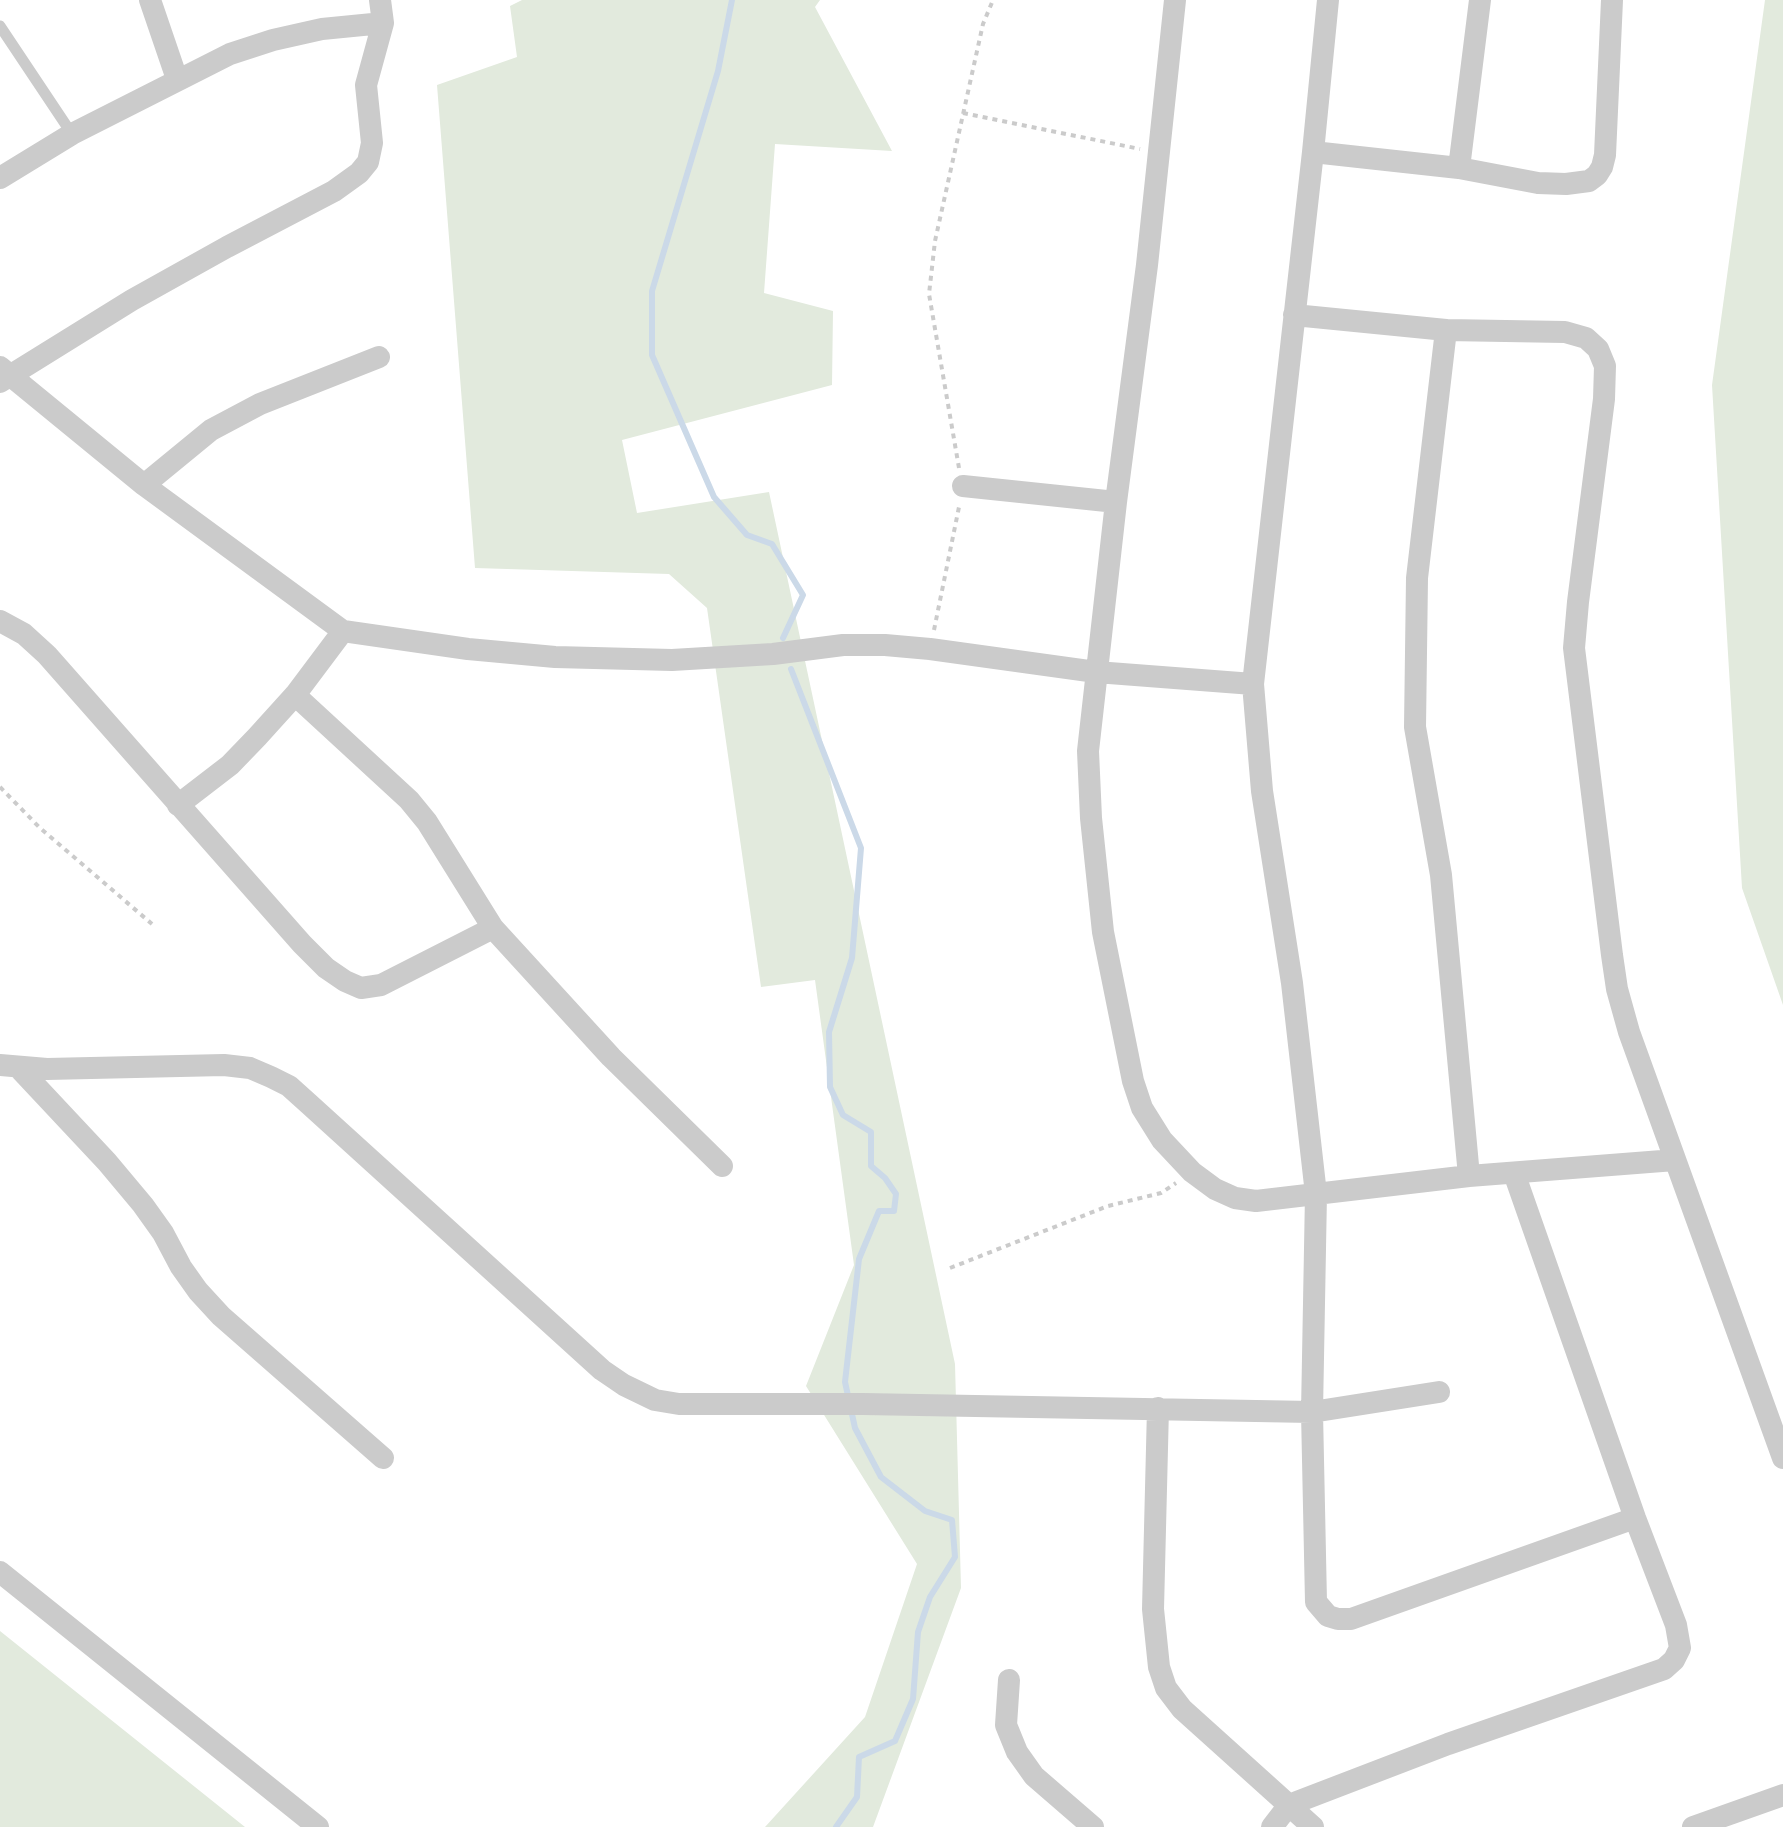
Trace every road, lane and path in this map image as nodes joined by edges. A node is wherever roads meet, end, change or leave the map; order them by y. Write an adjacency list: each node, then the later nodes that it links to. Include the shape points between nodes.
1 (150, 0): 9 (street)
2 (993, 0): 10 (path)
3 (1175, 0): 12 (street)
4 (1328, 0): 13 (street)
5 (1480, 0): 14 (street)
6 (1612, 0): 14 (street, via 1608,130 1598,175 1538,183)
7 (382, 11): 9 (street, via 230,54); 19 (street, via 366,84 372,143 359,173)
8 (0, 26): 11 (lane)
9 (178, 79): 11 (street)
10 (964, 113): 12 (path); 21 (path, via 929,294)
11 (72, 134): 15 (street)
12 (1160, 152): 22 (street)
13 (1314, 152): 14 (street); 16 (street)
14 (1460, 168)
15 (0, 178)
16 (1294, 315): 17 (street); 27 (street)
17 (1446, 330): 34 (street, via 1565,332 1586,338 1605,366 1574,648 1618,989); 38 (street, via 1417,578 1415,726 1441,875)
18 (380, 357): 20 (street, via 211,430)
19 (2, 375): 20 (street)
20 (144, 484): 24 (street)
21 (963, 486): 22 (street); 25 (path)
22 (1116, 502): 26 (street)
23 (0, 621): 30 (street, via 47,655)
24 (343, 631): 25 (street, via 555,657 672,660 843,645); 28 (street)
25 (930, 649): 26 (street)
26 (1096, 672): 27 (street); 36 (street, via 1088,751 1103,932 1142,1108)
27 (1253, 684): 39 (street)
28 (295, 695): 30 (street, via 230,766); 32 (street, via 410,800)
29 (0, 788): 31 (path)
30 (178, 805): 32 (street, via 302,944 361,988 381,985)
31 (152, 924)
32 (493, 928): 35 (street, via 610,1057)
33 (9, 1066): 42 (street, via 224,1065 250,1068 289,1086 574,1346 655,1400); 44 (street, via 144,1205 220,1316)
34 (1675, 1160): 37 (street); 45 (street)
35 (722, 1166)
36 (1192, 1172): 39 (street, via 1235,1198); 40 (path, via 1161,1193 1108,1206)
37 (1514, 1173): 38 (street); 46 (street)
38 (1469, 1176): 39 (street)
39 (1316, 1194): 43 (street)
40 (950, 1268)
41 (1438, 1392): 43 (street)
42 (1158, 1408): 43 (street); 50 (street, via 1158,1667 1182,1709)
43 (1312, 1412): 46 (street, via 1315,1591 1328,1616 1352,1618)
44 (383, 1458)
45 (1783, 1458)
46 (1635, 1518): 50 (street, via 1679,1636 1680,1648 1664,1669)
47 (0, 1572): 51 (street)
48 (1009, 1680): 52 (street, via 1006,1725 1017,1752 1034,1776)
49 (1783, 1795): 55 (street)
50 (1288, 1805): 53 (street); 54 (street)
51 (318, 1827)
52 (1093, 1827)
53 (1272, 1827)
54 (1314, 1827)
55 (1692, 1827)

